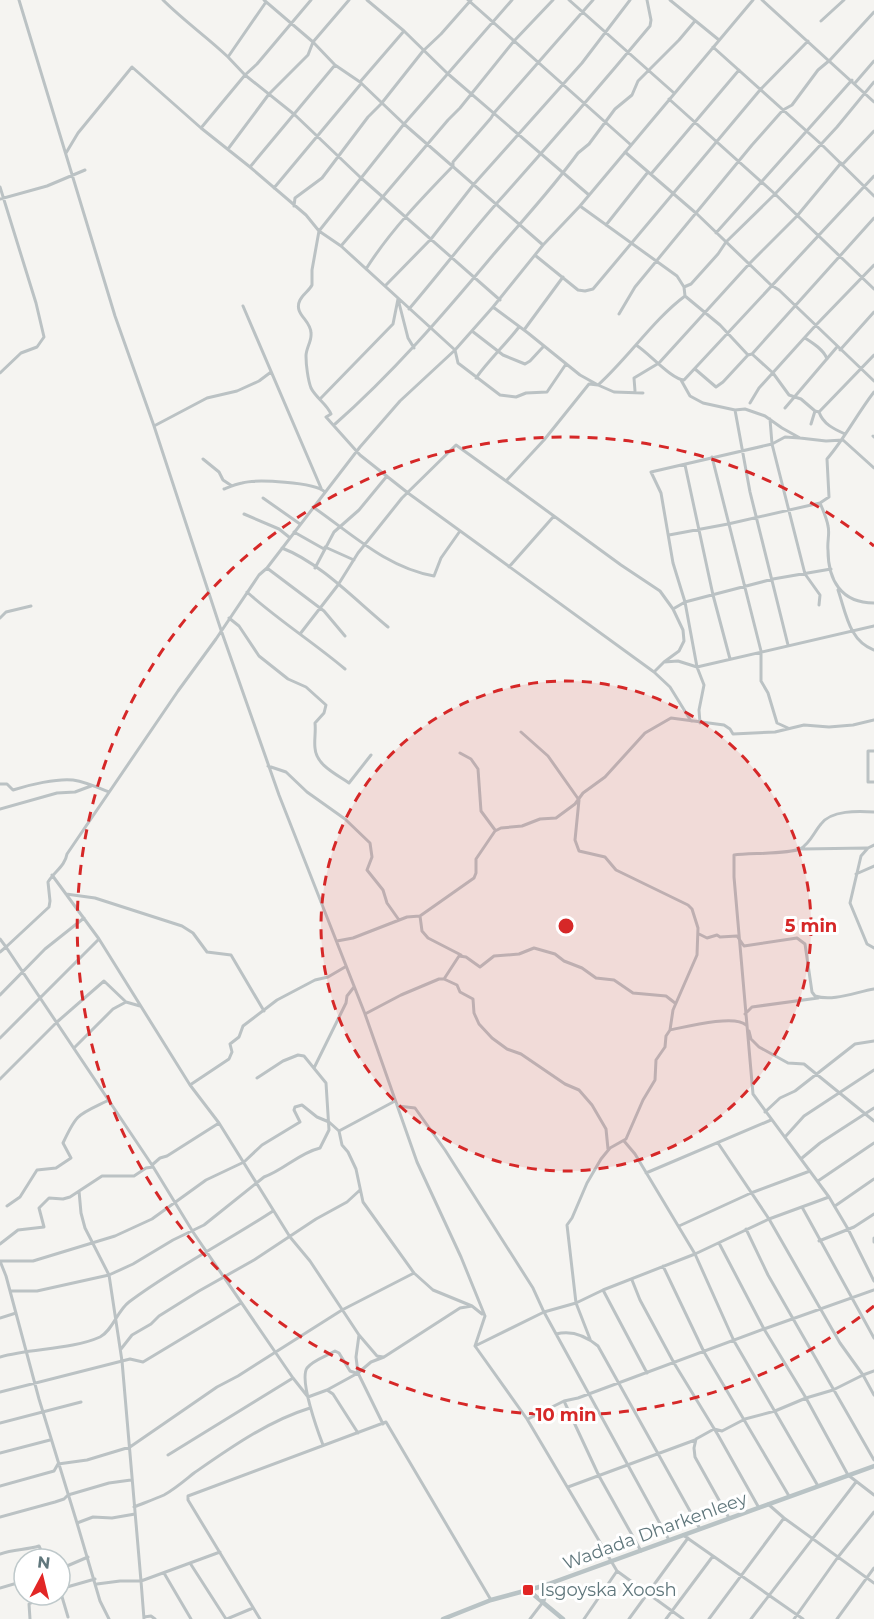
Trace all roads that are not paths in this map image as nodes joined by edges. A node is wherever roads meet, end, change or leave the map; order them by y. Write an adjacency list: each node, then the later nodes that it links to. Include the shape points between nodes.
1 (19, 0): 72 (street)
2 (163, 0): 33 (street)
3 (310, 0): 22 (street)
4 (350, 0): 29 (street)
5 (367, 0): 24 (street)
6 (512, 0): 23 (street)
7 (553, 0): 27 (street)
8 (569, 0): 18 (street)
9 (593, 0): 18 (street)
10 (630, 0): 25 (street)
11 (647, 0): 32 (street, via 651,23)
12 (670, 0): 20 (street)
13 (753, 0): 26 (street)
14 (762, 0): 28 (street)
15 (844, 0): 21 (street)
16 (265, 1): 22 (street); 33 (street)
17 (470, 1): 23 (street); 31 (street)
18 (583, 12): 25 (street); 36 (street)
19 (874, 12): 34 (street)
20 (695, 21): 26 (street); 39 (street)
21 (821, 21)
22 (291, 23): 29 (street); 41 (street)
23 (493, 23): 27 (street); 40 (street)
24 (405, 31): 31 (street); 44 (street)
25 (604, 32): 32 (street); 45 (street)
26 (719, 40): 30 (street)
27 (514, 41): 36 (street); 50 (street)
28 (808, 41): 34 (street); 46 (street)
29 (313, 42): 37 (street); 49 (street, via 308,55)
30 (713, 46): 38 (street); 48 (street)
31 (423, 51): 40 (street); 54 (street)
32 (626, 52): 39 (street); 53 (street)
33 (228, 57): 41 (street)
34 (830, 60): 42 (street); 55 (street, via 792,105)
35 (874, 61): 42 (street)
36 (538, 63): 45 (street); 56 (street)
37 (335, 65): 44 (street); 57 (street)
38 (739, 70): 46 (street); 58 (street)
39 (649, 71): 48 (street); 59 (street)
40 (447, 73): 50 (street); 60 (street)
41 (245, 75): 49 (street); 61 (street)
42 (853, 82): 47 (street); 63 (street)
43 (874, 82): 47 (street)
44 (360, 84): 54 (street); 65 (street)
45 (562, 84): 53 (street); 64 (street)
46 (760, 90): 55 (street); 66 (street)
47 (864, 92): 52 (street); 68 (street)
48 (674, 93): 51 (street)
49 (269, 94): 57 (street); 70 (street)
50 (472, 94): 56 (street); 67 (street)
51 (669, 99): 58 (street); 69 (street)
52 (874, 102)
53 (585, 103): 59 (street); 73 (street)
54 (381, 104): 60 (street); 74 (street)
55 (783, 110): 63 (street); 75 (street)
56 (494, 113): 64 (street); 77 (street)
57 (295, 115): 65 (street); 78 (street)
58 (694, 121): 66 (street); 81 (street)
59 (606, 122): 69 (street); 80 (street)
60 (404, 124): 67 (street); 84 (street)
61 (201, 128): 70 (street); 72 (street, via 132,67)
62 (874, 131): 76 (street)
63 (807, 132): 68 (street); 85 (street)
64 (517, 134): 73 (street); 86 (street)
65 (316, 137): 74 (street); 89 (street)
66 (717, 141): 75 (street); 90 (street)
67 (428, 144): 77 (street); 93 (street)
68 (821, 144): 76 (street); 91 (street)
69 (631, 145): 71 (street)
70 (228, 149): 78 (street)
71 (625, 152): 81 (street); 92 (street)
72 (66, 153): 82 (street)
73 (542, 154): 80 (street); 96 (street)
74 (338, 157): 84 (street); 97 (street, via 322,178 295,198)
75 (739, 162): 85 (street); 99 (street)
76 (841, 164): 87 (street); 100 (street)
77 (453, 166): 86 (street); 101 (street)
78 (250, 167): 89 (street)
79 (86, 170): 82 (street)
80 (564, 173): 92 (street); 103 (street)
81 (650, 173): 90 (street); 104 (street)
82 (72, 175): 95 (street); 176 (street)
83 (874, 176): 87 (street)
84 (360, 177): 93 (street); 105 (street)
85 (762, 182): 91 (street); 106 (street)
86 (474, 184): 96 (street); 108 (street)
87 (863, 186): 94 (street); 107 (street)
88 (0, 187): 95 (street)
89 (274, 188): 97 (street)
90 (673, 193): 99 (street); 111 (street)
91 (776, 194): 100 (street); 109 (street)
92 (589, 195): 98 (street)
93 (384, 196): 101 (street); 112 (street)
94 (874, 196)
95 (2, 199): 158 (street, via 44,337 38,347 21,353)
96 (496, 204): 103 (street); 115 (street)
97 (294, 206): 105 (street)
98 (580, 206): 104 (street); 110 (street)
99 (697, 214): 106 (street); 116 (street)
100 (797, 216): 107 (street); 117 (street)
101 (406, 217): 108 (street); 119 (street)
102 (874, 218): 114 (street)
103 (520, 225): 110 (street); 121 (street)
104 (606, 225): 111 (street)
105 (319, 231): 112 (street); 168 (street, via 312,285 300,300 299,309 311,330 306,356 308,378)
106 (716, 233): 109 (street)
107 (818, 236): 114 (street); 123 (street)
108 (431, 239): 115 (street); 124 (street)
109 (726, 242): 117 (street); 125 (street, via 691,284)
110 (543, 244): 113 (street)
111 (630, 244): 116 (street); 120 (street, via 592,289 578,290)
112 (341, 246): 119 (street)
113 (536, 256): 120 (street); 129 (street)
114 (841, 256): 122 (street); 131 (street)
115 (452, 258): 121 (street); 133 (street)
116 (657, 261): 125 (street, via 677,276); 136 (street)
117 (750, 263): 123 (street); 135 (street)
118 (874, 265): 122 (street)
119 (366, 269): 124 (street)
120 (563, 277): 140 (street)
121 (475, 278): 129 (street); 139 (street)
122 (863, 278): 126 (street); 137 (street)
123 (771, 285): 131 (street); 142 (street)
124 (385, 286): 128 (street)
125 (684, 287): 127 (street)
126 (874, 289)
127 (685, 296): 135 (street); 144 (street)
128 (398, 299): 133 (street); 146 (street); 168 (street, via 393,324)
129 (500, 300): 132 (street)
130 (243, 306): 157 (street)
131 (795, 306): 137 (street); 150 (street)
132 (493, 308): 138 (street); 141 (street)
133 (409, 309): 139 (street)
134 (874, 312): 147 (street)
135 (704, 313): 142 (street); 153 (street)
136 (619, 314)
137 (816, 325): 143 (street); 147 (street)
138 (519, 326): 140 (street); 149 (street)
139 (431, 329): 146 (street); 148 (street)
140 (524, 330): 145 (street)
141 (472, 331): 148 (street); 149 (street)
142 (729, 334): 150 (street); 155 (street)
143 (805, 338): 152 (street); 159 (street)
144 (636, 345): 153 (street); 163 (street)
145 (544, 346): 149 (street, via 525,364); 154 (street)
146 (414, 348): 175 (street)
147 (838, 349): 152 (street); 156 (street)
148 (455, 350): 160 (street, via 458,363); 181 (street, via 400,401)
149 (497, 350): 160 (street)
150 (750, 355): 155 (street, via 716,387); 159 (street)
151 (874, 355): 156 (street)
152 (827, 360): 167 (street)
153 (659, 363): 161 (street); 164 (street, via 634,378)
154 (566, 364): 160 (street, via 547,392 537,394 500,395); 163 (street)
155 (695, 369): 161 (street)
156 (861, 369): 162 (street); 172 (street)
157 (271, 372): 176 (street, via 237,391 207,398); 190 (street)
158 (0, 373)
159 (773, 373): 167 (street, via 789,395); 169 (street)
160 (476, 378)
161 (681, 380): 171 (street, via 690,396)
162 (874, 381)
163 (598, 385): 164 (street, via 614,392); 188 (street, via 589,384)
164 (635, 392): 166 (street)
165 (874, 392): 177 (street)
166 (643, 393)
167 (795, 396): 170 (street); 172 (street)
168 (320, 399): 175 (street, via 329,409 331,414 326,417)
169 (750, 403)
170 (785, 408)
171 (735, 410): 173 (street, via 744,409); 182 (street)
172 (817, 412): 174 (street); 177 (street, via 832,428)
173 (770, 419): 178 (street); 180 (street)
174 (812, 424)
175 (333, 425): 181 (street)
176 (154, 426): 234 (street)
177 (845, 434): 179 (street)
178 (801, 438): 179 (street); 180 (street, via 785,437)
179 (843, 440): 186 (street); 195 (street, via 827,459 829,497)
180 (772, 444): 182 (street); 197 (street)
181 (356, 451): 187 (street); 192 (street)
182 (743, 452): 183 (street); 200 (street)
183 (712, 457): 185 (street); 202 (street)
184 (203, 459): 189 (street)
185 (685, 465): 204 (street); 207 (street, via 651,472 662,493)
186 (874, 468)
187 (387, 476): 193 (street); 203 (street)
188 (506, 481): 193 (street, via 456,445); 199 (street)
189 (232, 486): 190 (street, via 247,482 301,483); 191 (street)
190 (321, 488): 192 (street)
191 (224, 489)
192 (325, 492): 196 (street)
193 (408, 493): 205 (street); 209 (street)
194 (263, 498): 201 (street)
195 (820, 503): 197 (street); 216 (street, via 828,524)
196 (313, 507): 201 (street); 203 (street)
197 (789, 510): 200 (street); 217 (street)
198 (244, 514): 208 (street)
199 (554, 516): 213 (street); 229 (street, via 660,591)
200 (757, 517): 202 (street); 218 (street)
201 (300, 524): 206 (street)
202 (728, 524): 204 (street); 220 (street)
203 (340, 526): 209 (street); 211 (street)
204 (699, 529): 207 (street); 223 (street)
205 (460, 531): 209 (street, via 434,576 405,568); 213 (street)
206 (294, 532): 208 (street); 211 (street)
207 (669, 535): 224 (street)
208 (290, 537): 210 (street)
209 (364, 545): 212 (street)
210 (282, 548): 214 (street); 215 (street)
211 (325, 548): 212 (street); 215 (street)
212 (354, 560): 219 (street)
213 (509, 567): 245 (street)
214 (267, 568): 222 (street); 228 (street)
215 (315, 568): 219 (street)
216 (831, 569): 217 (street); 221 (street)
217 (805, 574): 218 (street); 227 (street, via 820,595)
218 (773, 579): 220 (street); 238 (street)
219 (338, 585): 228 (street); 233 (street)
220 (745, 587): 223 (street); 240 (street)
221 (838, 589): 225 (street, via 858,602); 235 (street)
222 (247, 592): 231 (street); 236 (street)
223 (713, 594): 224 (street); 241 (street)
224 (685, 602): 229 (street); 243 (street)
225 (874, 603)
226 (31, 606): 230 (street, via 6,612)
227 (819, 606)
228 (319, 607): 236 (street); 237 (street)
229 (672, 609): 242 (street, via 684,641 679,651)
230 (0, 618)
231 (229, 618): 234 (street); 253 (street, via 259,656 326,705 315,723 319,762 349,783)
232 (874, 626): 235 (street)
233 (388, 627)
234 (221, 630): 254 (street); 258 (street)
235 (851, 631): 238 (street); 239 (street, via 863,645)
236 (300, 634): 244 (street)
237 (345, 636)
238 (788, 645): 240 (street)
239 (874, 650)
240 (761, 651): 241 (street); 249 (street, via 761,681 777,723)
241 (730, 659): 243 (street)
242 (664, 662): 243 (street, via 678,661); 245 (street)
243 (697, 668): 248 (street, via 704,685)
244 (345, 669)
245 (654, 672): 247 (street, via 670,687)
246 (874, 720): 249 (street)
247 (691, 721): 248 (street); 259 (street, via 671,718 645,733 620,763)
248 (700, 723): 249 (street, via 724,725 733,734)
249 (790, 728)
250 (520, 732): 259 (street, via 548,756)
251 (874, 751): 255 (street, via 868,751 868,782)
252 (460, 753): 262 (street, via 478,769 482,811)
253 (371, 755)
254 (268, 766): 272 (street, via 286,772 370,843 372,857 368,870); 276 (street)
255 (874, 782)
256 (0, 784): 257 (street, via 13,790 67,779)
257 (93, 785): 258 (street); 260 (street)
258 (109, 792): 268 (street, via 64,864)
259 (579, 800): 262 (street, via 556,818); 273 (street, via 575,840 579,851 605,857 616,870 688,905)
260 (0, 809)
261 (874, 812): 265 (street, via 838,813 827,818)
262 (495, 831): 270 (street, via 476,859 474,878)
263 (874, 847): 264 (street)
264 (868, 848): 265 (street); 267 (street)
265 (800, 849): 277 (street, via 734,855)
266 (874, 866): 267 (street)
267 (855, 874): 279 (street, via 850,907 867,944)
268 (52, 875): 269 (street); 278 (street, via 48,882 49,907)
269 (66, 894): 271 (street); 293 (street, via 95,898 182,926 193,933 207,952 231,955)
270 (420, 916): 272 (street); 281 (street, via 422,931 428,938)
271 (84, 918): 275 (street); 283 (street)
272 (399, 920): 276 (street)
273 (699, 934): 277 (street, via 707,938 737,936); 291 (street, via 697,955)
274 (0, 939): 278 (street)
275 (99, 939): 288 (street); 292 (street)
276 (337, 941): 282 (street)
277 (740, 941): 289 (street, via 744,946 792,938 802,940 812,992); 295 (street)
278 (6, 947): 280 (street); 283 (street)
279 (874, 948)
280 (0, 952)
281 (462, 955): 284 (street); 291 (street, via 480,966 494,956 534,948 555,954 596,978 614,980 633,993 666,996)
282 (345, 967): 285 (street); 293 (street, via 277,1000)
283 (24, 972): 287 (street); 288 (street)
284 (444, 979): 294 (street); 324 (street, via 473,999 479,1024 492,1038 579,1090 606,1129)
285 (354, 987): 294 (street); 302 (street)
286 (874, 989): 289 (street)
287 (0, 995)
288 (40, 996): 296 (street); 299 (street)
289 (821, 998): 295 (street, via 752,1007)
290 (126, 1002): 292 (street); 296 (street, via 104,981); 301 (street, via 113,1009)
291 (675, 1003): 298 (street)
292 (140, 1006): 307 (street)
293 (264, 1011): 307 (street, via 243,1026 239,1037 230,1044 229,1059)
294 (365, 1014): 309 (street)
295 (746, 1014): 297 (street)
296 (57, 1022): 301 (street); 305 (street)
297 (746, 1024): 298 (street, via 724,1021); 304 (street, via 759,1047); 313 (street, via 753,1094)
298 (670, 1030): 321 (street, via 656,1060 652,1088)
299 (0, 1038)
300 (874, 1041): 304 (street, via 855,1044)
301 (74, 1048): 310 (street)
302 (314, 1068): 306 (street, via 304,1056 298,1055); 317 (street, via 326,1083)
303 (874, 1070): 308 (street)
304 (817, 1073): 308 (street); 313 (street)
305 (0, 1078)
306 (257, 1078)
307 (190, 1086): 318 (street)
308 (841, 1093): 314 (street); 320 (street, via 804,1116)
309 (396, 1100): 311 (street); 319 (street)
310 (107, 1101): 327 (street); 338 (street, via 74,1120 63,1143 71,1158 56,1168 37,1170 18,1200)
311 (398, 1106): 371 (street, via 415,1108 445,1150); 373 (street, via 417,1162)
312 (874, 1108): 314 (street)
313 (765, 1112): 315 (street)
314 (865, 1114): 316 (street); 325 (street)
315 (771, 1120): 320 (street); 322 (street)
316 (874, 1120)
317 (329, 1122): 319 (street); 326 (street, via 303,1105 295,1107 300,1122 262,1145); 332 (street, via 320,1148)
318 (219, 1124): 326 (street); 327 (street)
319 (339, 1131): 333 (street, via 356,1169)
320 (784, 1137): 325 (street)
321 (624, 1141): 324 (street); 329 (street)
322 (718, 1143): 329 (street); 335 (street)
323 (874, 1143): 331 (street)
324 (608, 1151): 367 (street, via 567,1225)
325 (801, 1159): 328 (street)
326 (244, 1162): 332 (street); 337 (street, via 206,1180)
327 (153, 1166): 334 (street, via 134,1176 102,1176); 337 (street)
328 (810, 1171): 331 (street); 335 (street)
329 (646, 1173): 344 (street)
330 (874, 1179): 339 (street)
331 (818, 1181): 336 (street)
332 (257, 1183): 341 (street); 347 (street)
333 (360, 1190): 348 (street); 357 (street, via 363,1202)
334 (79, 1191): 350 (street, via 81,1214); 352 (street, via 63,1199 49,1198 39,1208 44,1227 18,1230)
335 (751, 1193): 343 (street); 344 (street)
336 (829, 1197): 339 (street); 340 (street)
337 (174, 1202): 347 (street); 350 (street, via 152,1219)
338 (7, 1206)
339 (835, 1206): 346 (street)
340 (802, 1207): 343 (street); 349 (street)
341 (273, 1210): 348 (street); 353 (street)
342 (874, 1214): 346 (street)
343 (769, 1219): 345 (street); 369 (street)
344 (679, 1226): 354 (street)
345 (746, 1229): 351 (street); 375 (street)
346 (848, 1229): 349 (street); 361 (street)
347 (193, 1232): 353 (street); 358 (street)
348 (290, 1237): 359 (street); 370 (street)
349 (819, 1241): 365 (street)
350 (92, 1242): 355 (street, via 33,1261); 358 (street)
351 (719, 1243): 354 (street); 377 (street)
352 (0, 1244)
353 (208, 1252): 359 (street); 376 (street, via 127,1304)
354 (695, 1254): 356 (street); 382 (street)
355 (0, 1261): 364 (street)
356 (663, 1266): 360 (street); 387 (street)
357 (414, 1273): 368 (street, via 433,1290); 370 (street)
358 (109, 1275): 364 (street, via 37,1291); 376 (street)
359 (224, 1277): 366 (street); 384 (street, via 159,1316 132,1335)
360 (632, 1280): 362 (street); 391 (street)
361 (874, 1281)
362 (603, 1290): 367 (street); 394 (street)
363 (874, 1290): 365 (street)
364 (10, 1291): 372 (street)
365 (853, 1299): 369 (street); 380 (street)
366 (241, 1303): 386 (street); 390 (street, via 143,1362)
367 (576, 1303): 371 (street); 381 (street)
368 (472, 1306): 373 (street); 389 (street, via 441,1319)
369 (822, 1309): 375 (street); 395 (street)
370 (342, 1310): 379 (street); 386 (street)
371 (544, 1312): 378 (street); 383 (street)
372 (16, 1313): 374 (street); 385 (street)
373 (485, 1316): 383 (street)
374 (0, 1318)
375 (794, 1319): 377 (street); 400 (street)
376 (115, 1320): 384 (street); 385 (street, via 98,1338)
377 (764, 1329): 382 (street); 405 (street)
378 (556, 1334): 381 (street, via 564,1332); 402 (street)
379 (359, 1335): 389 (street, via 377,1356); 393 (street)
380 (874, 1338)
381 (590, 1340): 398 (street, via 598,1346)
382 (734, 1341): 387 (street); 410 (street)
383 (475, 1346): 411 (street)
384 (120, 1350): 390 (street)
385 (27, 1351): 388 (street); 397 (street)
386 (275, 1352): 396 (street); 420 (street)
387 (704, 1352): 391 (street); 412 (street)
388 (0, 1357)
389 (384, 1357): 393 (street)
390 (122, 1361): 397 (street); 420 (street)
391 (674, 1363): 394 (street); 415 (street)
392 (874, 1371): 395 (street)
393 (358, 1373): 399 (street); 404 (street, via 351,1371 334,1351 308,1368); 414 (street)
394 (647, 1373): 398 (street)
395 (863, 1375): 400 (street); 403 (street)
396 (292, 1378): 404 (street); 423 (street)
397 (34, 1382): 401 (street); 409 (street)
398 (619, 1382): 402 (street); 422 (street)
399 (327, 1390): 404 (street); 416 (street, via 338,1399)
400 (833, 1390): 405 (street); 424 (street)
401 (0, 1392)
402 (589, 1394): 406 (street); 426 (street)
403 (874, 1395)
404 (308, 1397): 408 (street)
405 (806, 1398): 410 (street); 429 (street)
406 (564, 1401): 411 (street); 428 (street)
407 (81, 1402): 409 (street)
408 (310, 1408): 419 (street); 439 (street, via 228,1450 171,1491)
409 (42, 1411): 413 (street); 418 (street)
410 (776, 1411): 412 (street); 434 (street)
411 (527, 1419): 433 (street)
412 (745, 1419): 415 (street, via 722,1431); 437 (street)
413 (0, 1423)
414 (383, 1424): 416 (street); 473 (street, via 389,1424)
415 (714, 1429): 417 (street); 440 (street)
416 (358, 1433): 419 (street)
417 (696, 1439): 422 (street); 444 (street, via 695,1457)
418 (51, 1440): 421 (street); 425 (street)
419 (323, 1445): 452 (street, via 188,1496)
420 (130, 1447): 425 (street); 430 (street)
421 (0, 1454)
422 (657, 1454): 426 (street); 447 (street)
423 (168, 1455)
424 (874, 1460)
425 (58, 1464): 432 (street, via 54,1471); 435 (street)
426 (628, 1465): 428 (street); 450 (street)
427 (874, 1466): 429 (main road, Wadada Dharkenleey)
428 (599, 1476): 433 (street); 451 (street)
429 (848, 1476): 431 (street); 434 (main road, Wadada Dharkenleey)
430 (131, 1480): 435 (street); 439 (street)
431 (856, 1482): 436 (street); 449 (street)
432 (0, 1486)
433 (568, 1487): 456 (street)
434 (819, 1487): 437 (main road, Wadada Dharkenleey)
435 (68, 1495): 443 (street); 446 (street)
436 (874, 1495)
437 (789, 1497): 438 (main road, Wadada Dharkenleey)
438 (768, 1504): 440 (main road, Wadada Dharkenleey); 445 (street)
439 (134, 1507): 442 (street)
440 (759, 1508): 444 (main road, Wadada Dharkenleey)
441 (874, 1512): 455 (street)
442 (135, 1514): 446 (street, via 93,1517); 465 (street)
443 (0, 1517)
444 (729, 1518): 447 (main road, Wadada Dharkenleey)
445 (784, 1518): 449 (street); 462 (street)
446 (76, 1523): 454 (street)
447 (700, 1529): 448 (main road, Wadada Dharkenleey)
448 (686, 1537): 450 (main road, Wadada Dharkenleey); 453 (street); 471 (street)
449 (813, 1539): 455 (street); 472 (street)
450 (669, 1540): 451 (main road, Wadada Dharkenleey)
451 (641, 1551): 456 (main road, Wadada Dharkenleey)
452 (220, 1552): 457 (street); 476 (street)
453 (713, 1556): 462 (street); 477 (street)
454 (88, 1557): 458 (street); 464 (street)
455 (838, 1557): 463 (street); 478 (street)
456 (610, 1562): 460 (street); 468 (main road, Wadada Dharkenleey)
457 (190, 1563): 461 (street); 484 (street)
458 (72, 1564)
459 (874, 1568): 463 (street)
460 (617, 1571): 471 (street); 489 (street)
461 (164, 1573): 465 (street); 483 (street)
462 (741, 1576): 472 (street); 493 (street)
463 (866, 1578): 466 (street); 497 (street)
464 (95, 1579): 467 (street); 469 (street)
465 (141, 1581): 467 (street); 480 (street)
466 (874, 1583)
467 (96, 1584): 481 (street)
468 (548, 1584): 470 (main road, Wadada Dharkenleey); 474 (main road)
469 (72, 1586)
470 (528, 1590): 473 (main road, Wadada Dharkenleey); 474 (main road)
471 (647, 1593): 477 (street); 490 (street)
472 (769, 1596): 478 (street); 494 (street)
473 (491, 1600): 486 (main road, Wadada Dharkenleey)
474 (543, 1602): 487 (street); 488 (main road)
475 (65, 1607): 479 (street)
476 (253, 1608): 484 (street); 485 (street)
477 (672, 1611): 491 (street); 492 (street)
478 (797, 1614): 495 (street); 496 (street)
479 (68, 1617)
480 (144, 1618): 482 (street)
481 (109, 1619)
482 (156, 1619)
483 (191, 1619)
484 (227, 1619)
485 (260, 1619)
486 (445, 1619)
487 (530, 1619)
488 (563, 1619)
489 (584, 1619)
490 (629, 1619)
491 (666, 1619)
492 (682, 1619)
493 (709, 1619)
494 (751, 1619)
495 (794, 1619)
496 (803, 1619)
497 (837, 1619)

